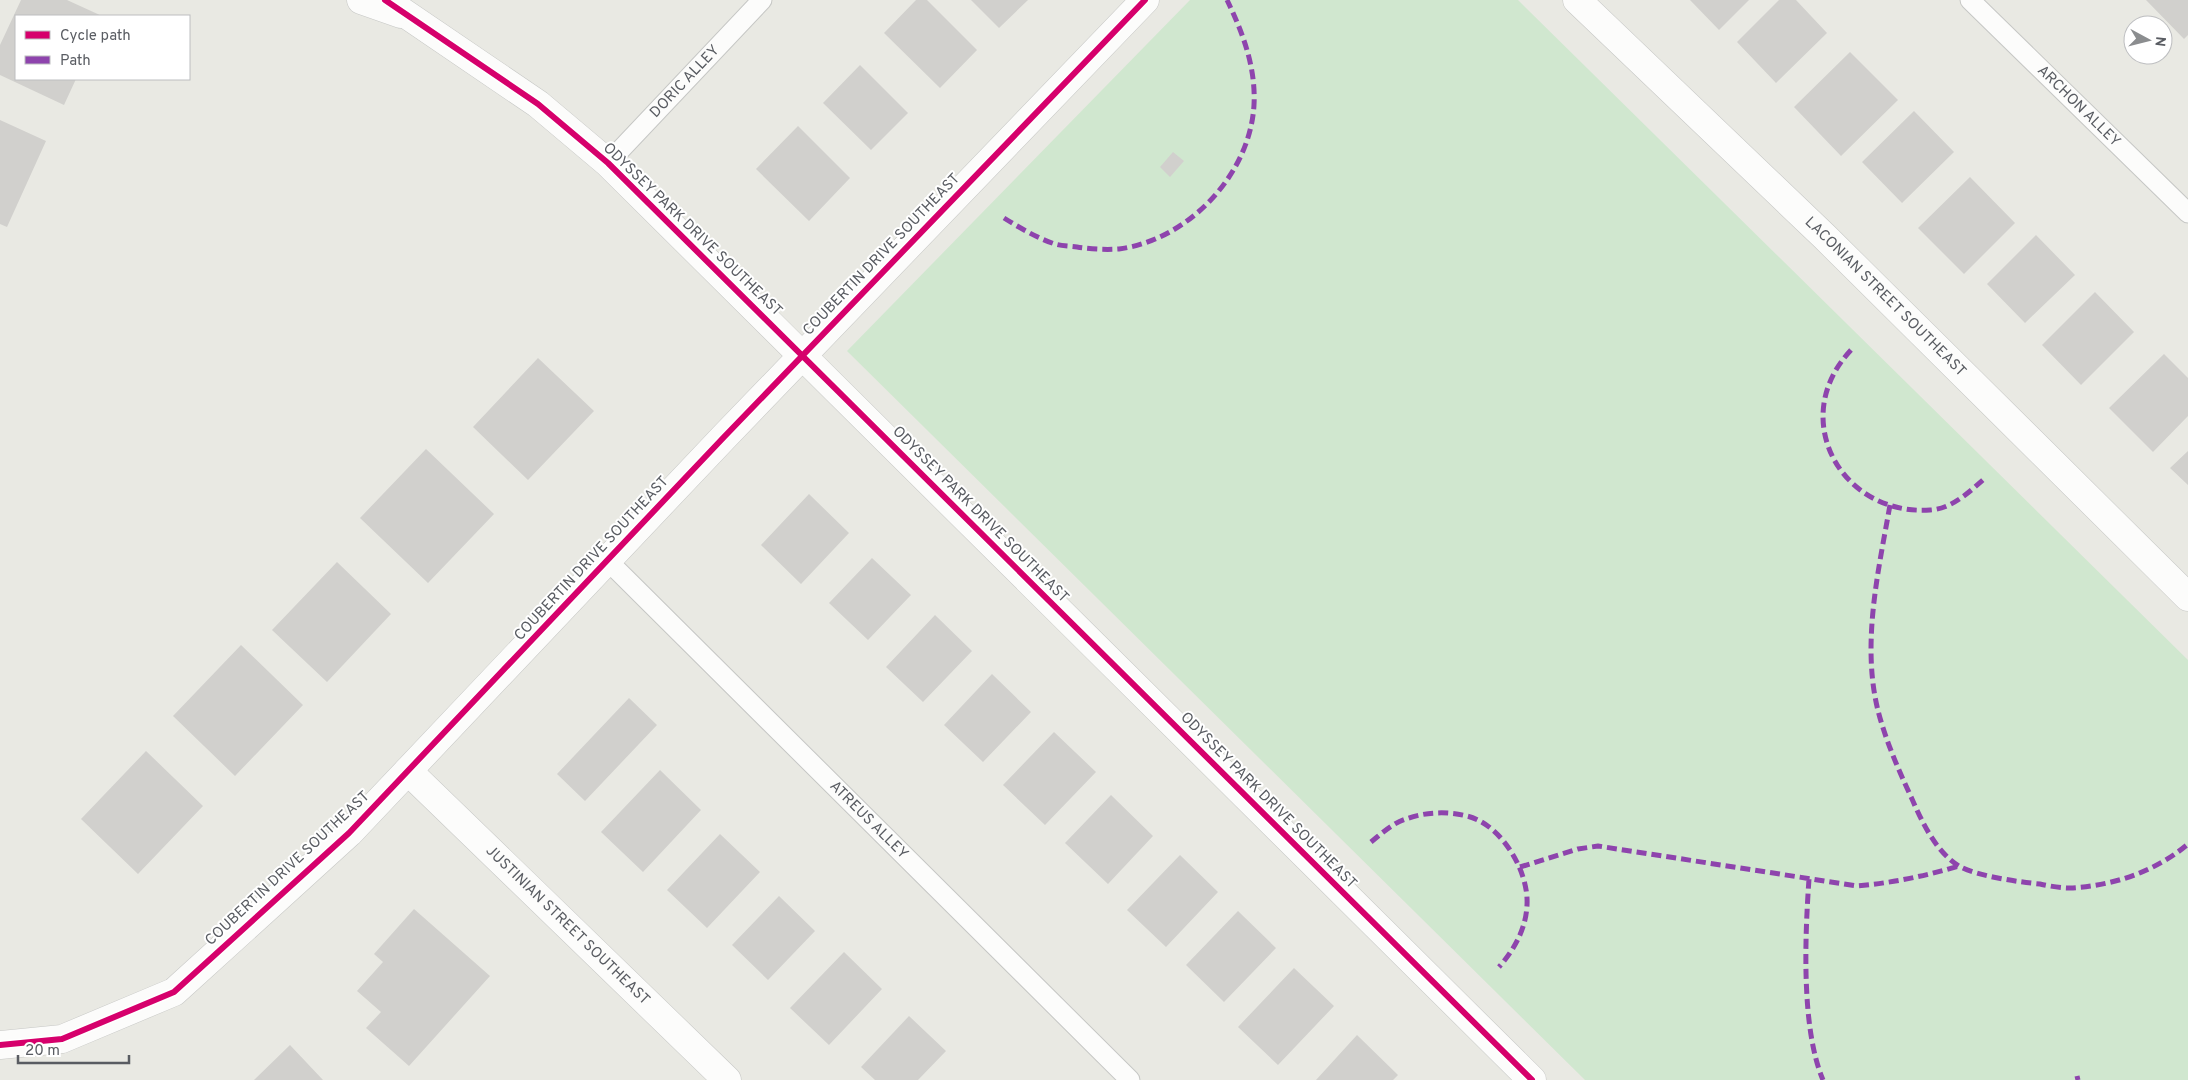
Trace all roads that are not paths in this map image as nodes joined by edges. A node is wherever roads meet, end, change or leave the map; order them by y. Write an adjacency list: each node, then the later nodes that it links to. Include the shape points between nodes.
1 (361, 0): 6 (street, ODYSSEY PARK DRIVE SOUTHEAST)
2 (762, 0): 7 (lane, DORIC ALLEY)
3 (1145, 0): 9 (street, COUBERTIN DRIVE SOUTHEAST)
4 (1577, 0): 11 (street, LACONIAN STREET SOUTHEAST, via 1825,237)
5 (1970, 0): 8 (lane, ARCHON ALLEY)
6 (401, 5): 7 (street, ODYSSEY PARK DRIVE SOUTHEAST, via 538,104)
7 (608, 163): 9 (street, ODYSSEY PARK DRIVE SOUTHEAST)
8 (2188, 213)
9 (803, 356): 10 (street, COUBERTIN DRIVE SOUTHEAST); 16 (street, ODYSSEY PARK DRIVE SOUTHEAST)
10 (607, 560): 12 (street, COUBERTIN DRIVE SOUTHEAST); 15 (lane, ATREUS ALLEY)
11 (2188, 597)
12 (408, 771): 13 (street, COUBERTIN DRIVE SOUTHEAST, via 349,833 174,992 62,1039); 14 (street, JUSTINIAN STREET SOUTHEAST)
13 (0, 1045)
14 (726, 1080)
15 (1130, 1080)
16 (1532, 1080)

